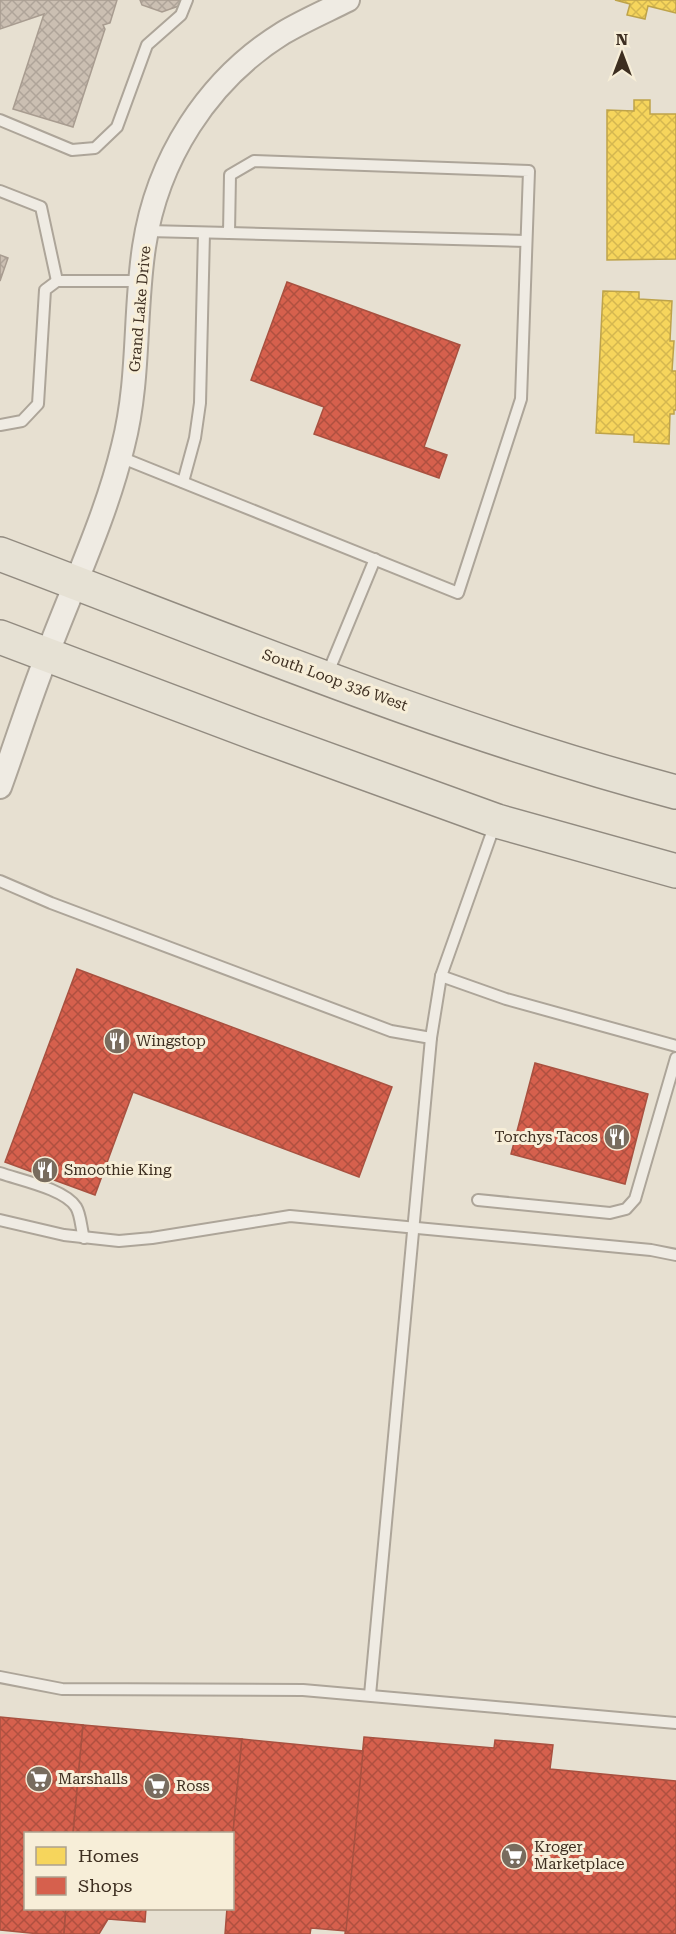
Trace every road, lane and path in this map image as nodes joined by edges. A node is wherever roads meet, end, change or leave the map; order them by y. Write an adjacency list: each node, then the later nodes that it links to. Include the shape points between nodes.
1 (187, 0): 3 (lane, via 181,15 147,45 117,127 95,148 72,150)
2 (348, 0): 5 (street, Grand Lake Drive, via 283,33 235,69 213,93 185,130 158,187)
3 (0, 120)
4 (0, 191): 9 (lane, via 41,207)
5 (148, 231): 6 (lane); 10 (street, Grand Lake Drive)
6 (204, 232): 7 (lane); 13 (lane, via 200,402)
7 (229, 233): 8 (lane); 8 (lane, via 230,175 254,162 266,162 529,171)
8 (526, 241): 15 (lane, via 521,399 458,593)
9 (57, 281): 10 (lane); 11 (lane, via 45,290 38,404 22,421)
10 (141, 281): 12 (street, Grand Lake Drive, via 134,395)
11 (0, 425)
12 (120, 457): 13 (lane); 16 (street, Grand Lake Drive)
13 (183, 482): 15 (lane)
14 (0, 554): 16 (main road, South Loop 336 West)
15 (375, 559): 19 (lane)
16 (76, 582): 18 (street, Grand Lake Drive); 19 (main road, South Loop 336 West)
17 (0, 637): 18 (main road)
18 (47, 655): 20 (street, Grand Lake Drive); 22 (main road)
19 (326, 678): 21 (main road, South Loop 336 West, via 512,744)
20 (0, 787)
21 (676, 792)
22 (496, 821): 23 (main road); 25 (lane)
23 (676, 871)
24 (0, 880): 26 (lane, via 51,903 391,1031)
25 (441, 976): 26 (lane); 27 (lane, via 506,999)
26 (432, 1038): 32 (lane)
27 (676, 1046)
28 (676, 1058): 30 (lane, via 635,1198 626,1209 610,1213)
29 (0, 1173): 33 (lane, via 70,1199 77,1209)
30 (478, 1200)
31 (0, 1220): 33 (lane)
32 (414, 1228): 33 (lane, via 290,1216 152,1238); 34 (lane); 36 (lane)
33 (84, 1238)
34 (676, 1255)
35 (0, 1677): 36 (lane, via 62,1689 245,1688)
36 (370, 1695): 37 (lane)
37 (676, 1723)

